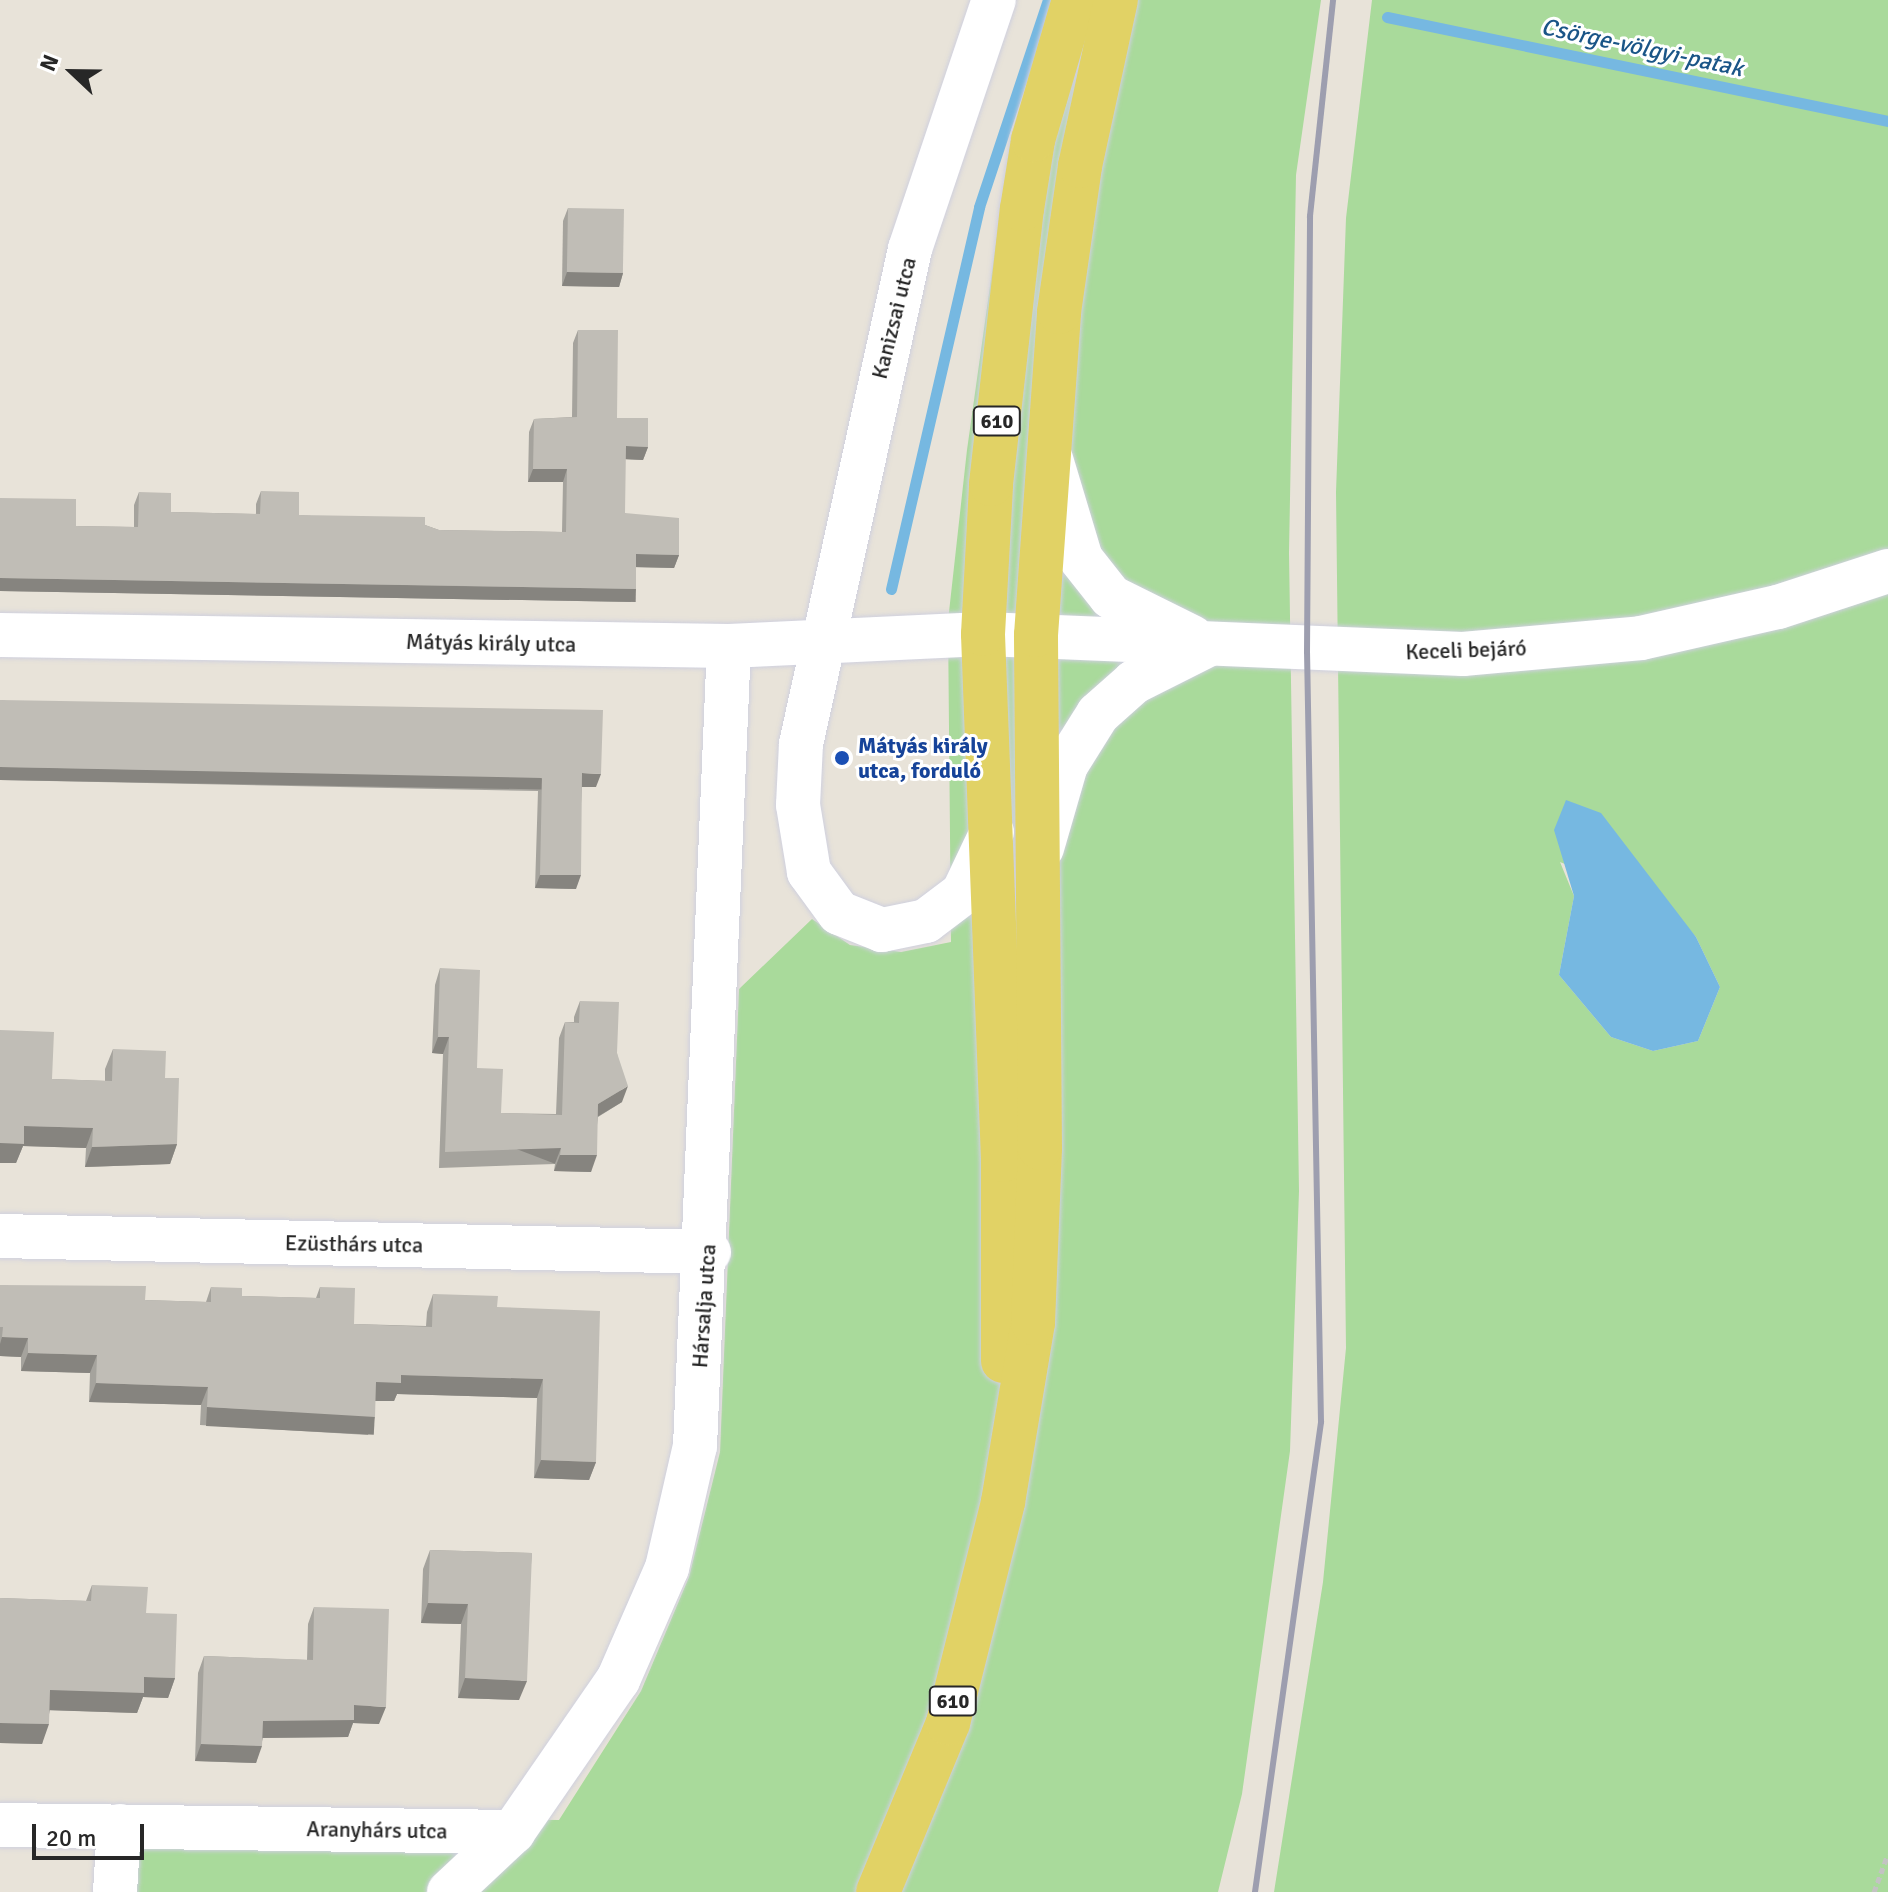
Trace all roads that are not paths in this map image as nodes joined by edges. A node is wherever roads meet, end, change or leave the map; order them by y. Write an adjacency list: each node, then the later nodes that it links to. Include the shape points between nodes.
1 (994, 0): 9 (street, Kanizsai utca, via 910,249 860,458)
2 (1074, 0): 6 (main road, 610, via 1033,140 1022,209 991,484)
3 (1116, 0): 4 (main road, 610, via 1080,166)
4 (1048, 446): 8 (main road, 610); 10 (street, via 1081,559 1111,597)
5 (1888, 571): 10 (street, Keceli bejáró, via 1778,607 1641,638 1463,654)
6 (983, 634): 8 (street, Keceli bejáró); 9 (street, Mátyás király utca); 12 (main road, 610)
7 (0, 635): 11 (street, Mátyás király utca)
8 (1036, 635): 10 (street, Keceli bejáró); 13 (main road, 610)
9 (827, 645): 11 (street, Mátyás király utca); 12 (street, Kanizsai utca, via 801,744 798,805 809,872 839,913 882,930 926,921 963,893)
10 (1209, 645): 13 (street, via 1134,682 1098,714 1066,765)
11 (729, 646): 15 (street, Hársalja utca)
12 (992, 832): 16 (main road, 610)
13 (1039, 859): 16 (main road, 610, via 1033,1323)
14 (0, 1236): 15 (street, Ezüsthárs utca)
15 (709, 1252): 19 (street, Hársalja utca, via 695,1446 667,1568 618,1680)
16 (1003, 1502): 22 (main road, 610, via 948,1723)
17 (0, 1825): 18 (street, Aranyhárs utca)
18 (119, 1826): 19 (street, Aranyhárs utca); 20 (street)
19 (513, 1832): 21 (street, Hársalja utca)
20 (115, 1892)
21 (449, 1892)
22 (878, 1892)

